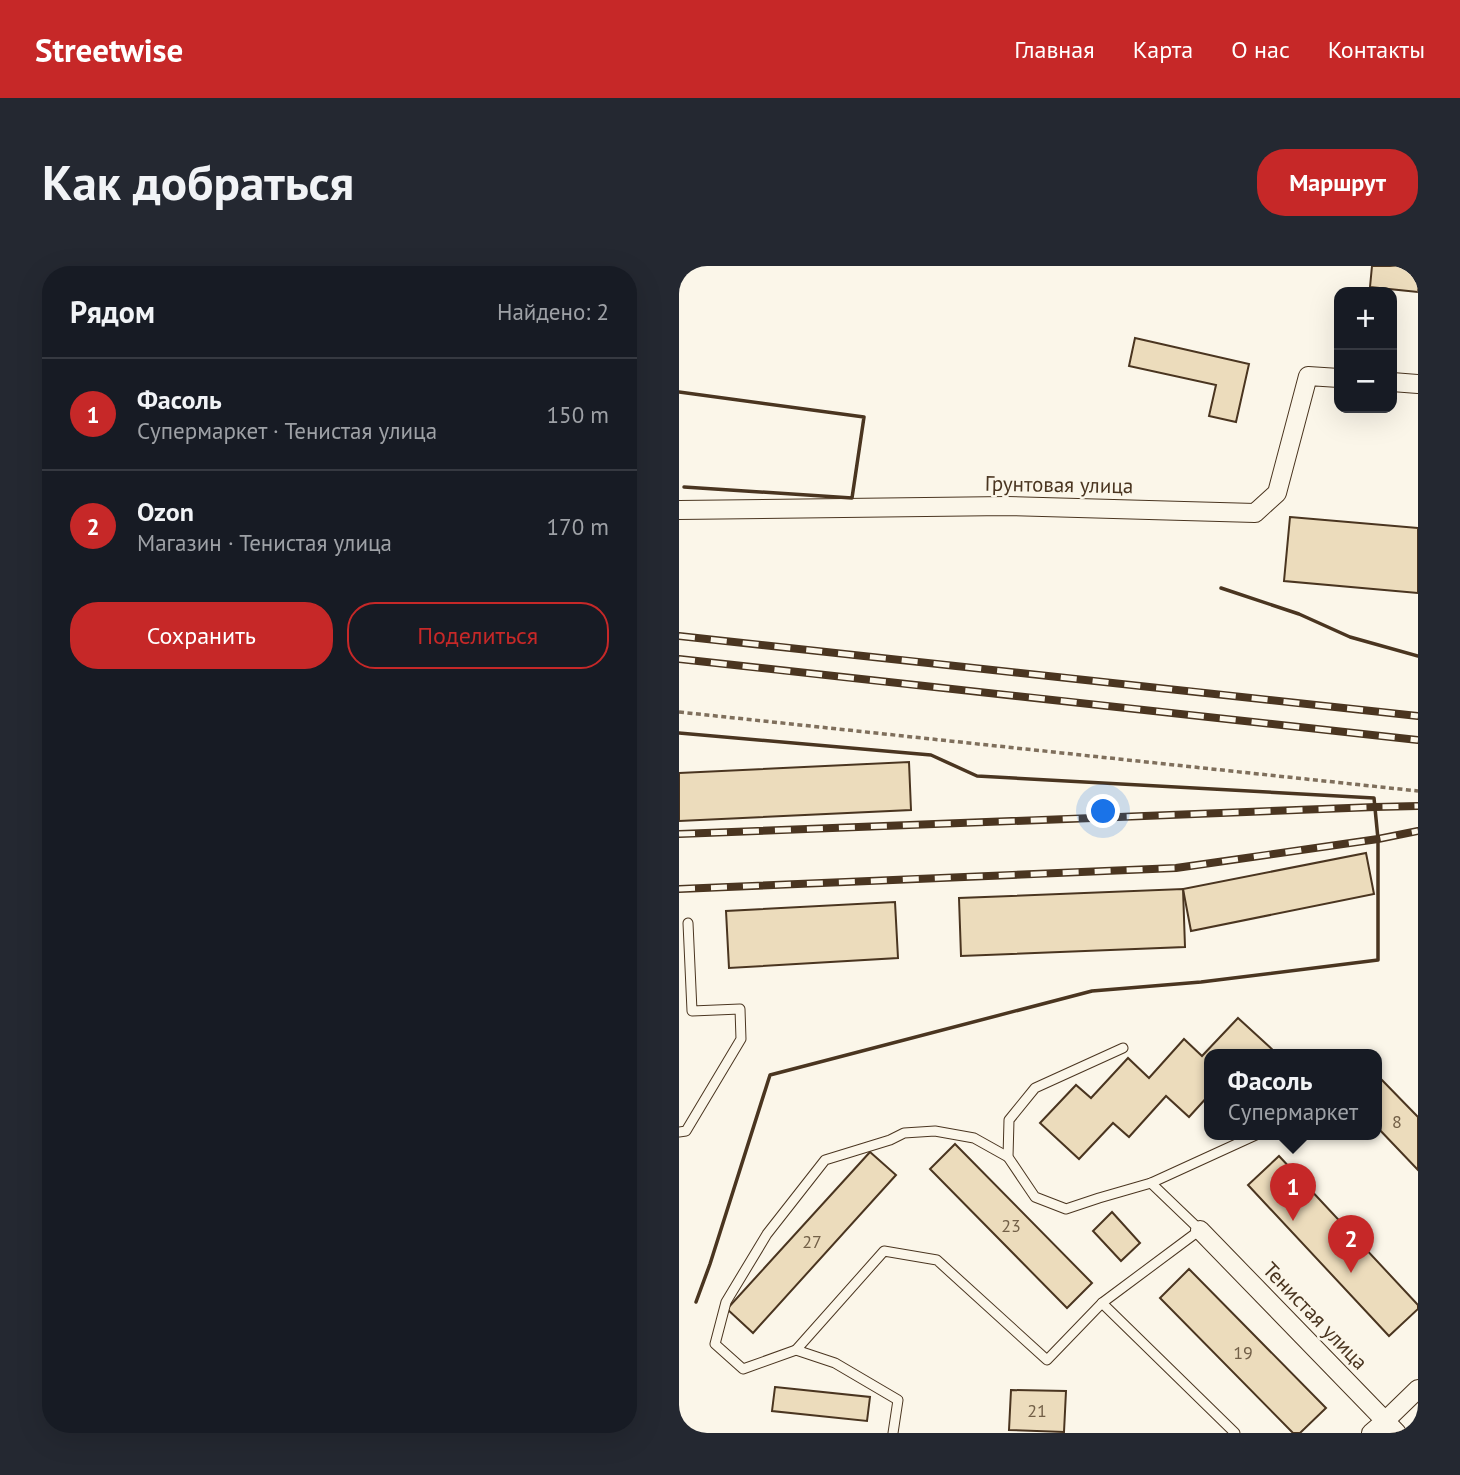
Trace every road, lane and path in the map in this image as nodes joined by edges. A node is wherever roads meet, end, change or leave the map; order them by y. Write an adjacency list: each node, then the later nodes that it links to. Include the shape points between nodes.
1 (1334, 378): 4 (street, Грунтовая улица, via 1308,376 1277,493 1255,513 1007,506)
2 (1397, 382): 3 (street)
3 (1418, 384)
4 (679, 510)
5 (679, 712): 6 (path)
6 (1418, 791)
7 (688, 923): 9 (lane, via 692,1011 740,1009 741,1039 686,1131)
8 (1123, 1048): 11 (lane, via 1035,1088 1009,1120)
9 (679, 1132)
10 (1245, 1140): 12 (lane)
11 (1009, 1157): 12 (lane, via 1035,1197 1066,1209); 15 (lane, via 974,1139 935,1130 904,1133 825,1160 767,1234 726,1302 715,1344 743,1369)
12 (1151, 1183): 13 (lane)
13 (1200, 1230): 14 (lane); 17 (street, Тенистая улица)
14 (1102, 1303): 15 (lane, via 1047,1360 937,1260 884,1251); 19 (lane)
15 (796, 1349): 18 (lane, via 835,1363 898,1400)
16 (1418, 1389): 17 (street)
17 (1391, 1427): 20 (street)
18 (893, 1433)
19 (1234, 1433)
20 (1371, 1433)

